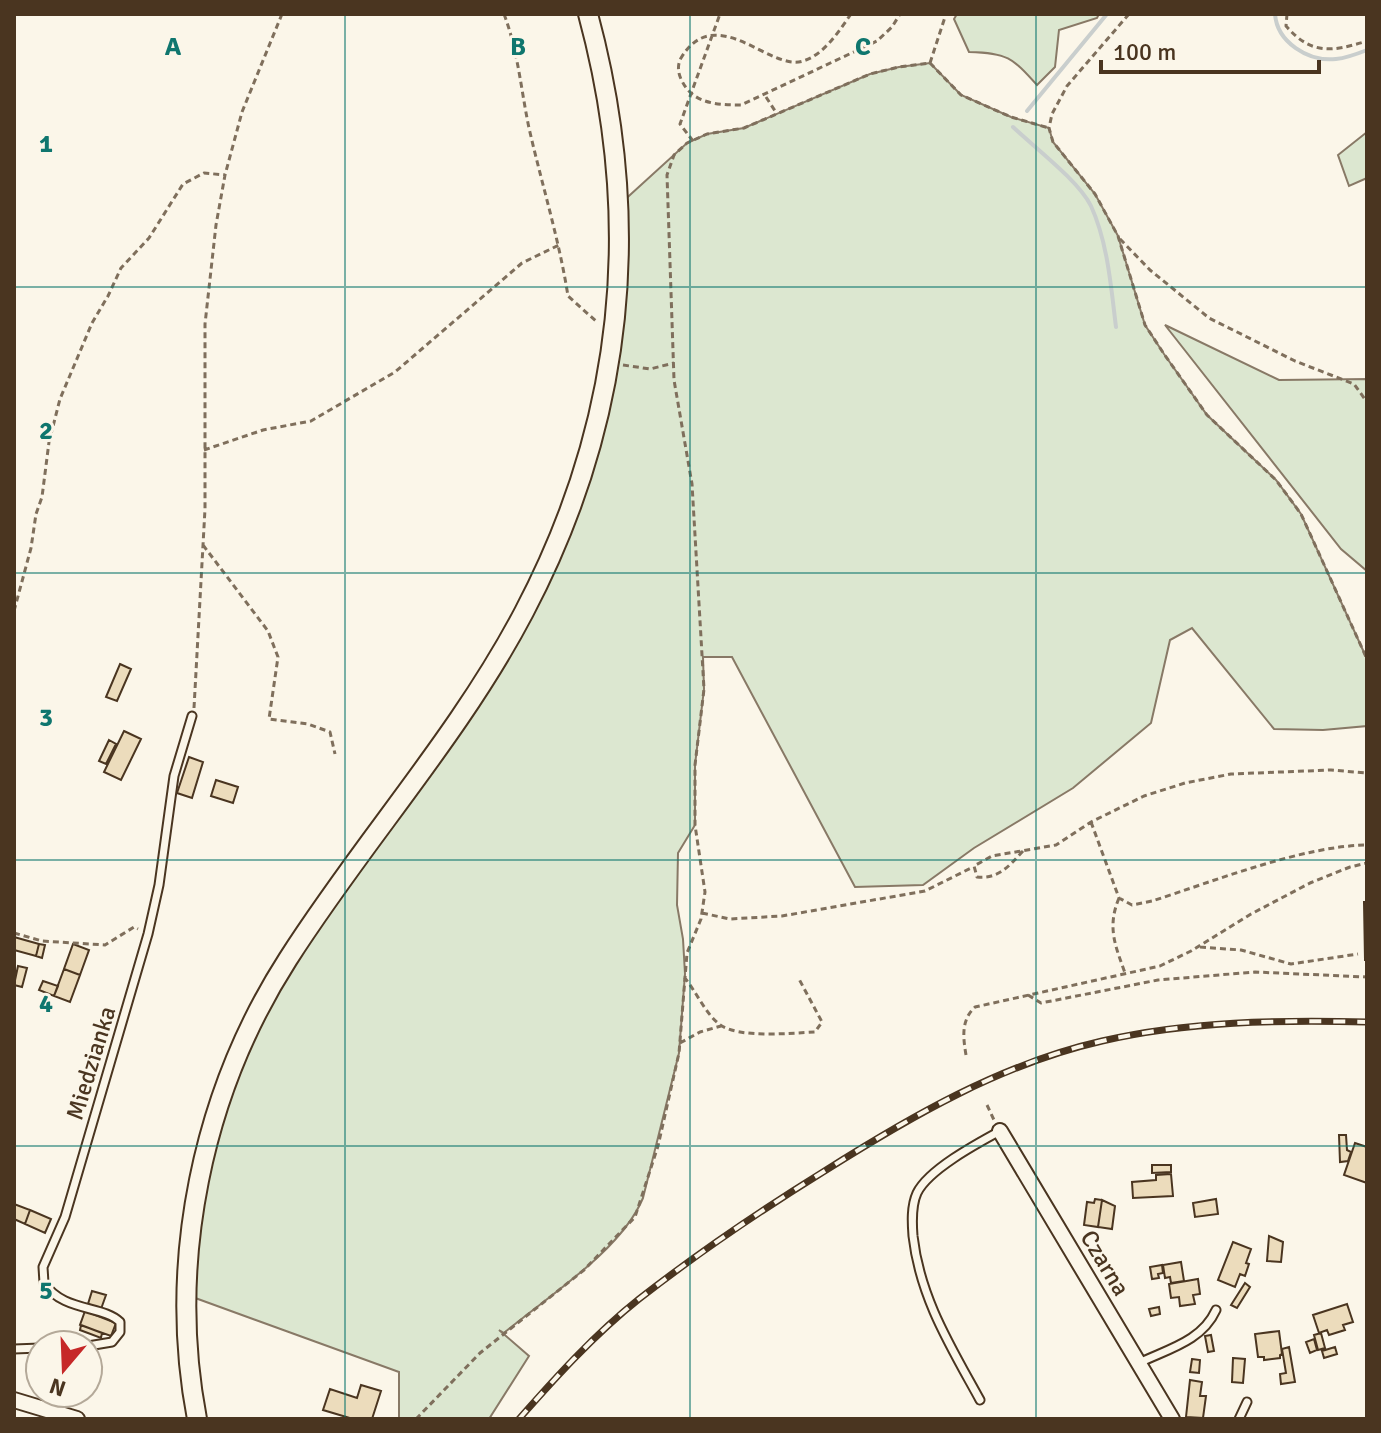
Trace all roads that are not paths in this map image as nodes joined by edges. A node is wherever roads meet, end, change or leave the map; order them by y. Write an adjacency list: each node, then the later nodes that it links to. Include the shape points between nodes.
1 (588, 14): 11 (main road, via 615,143 620,256 615,332 594,438 562,533 524,613 458,721 288,959 229,1075 201,1172 188,1256 187,1333)
2 (192, 716): 5 (lane, Miedzianka, via 174,776 159,885 122,1031 65,1217 43,1267 44,1283 55,1295 120,1322 120,1332)
3 (1000, 1131): 6 (street, Czarna); 8 (lane, via 929,1177 913,1210 922,1286)
4 (1216, 1310): 6 (lane, via 1199,1335)
5 (104, 1343)
6 (1139, 1363): 12 (street, Czarna)
7 (14, 1400): 10 (street)
8 (980, 1400)
9 (1247, 1402): 13 (lane)
10 (77, 1419)
11 (197, 1419)
12 (1172, 1419)
13 (1239, 1419)

